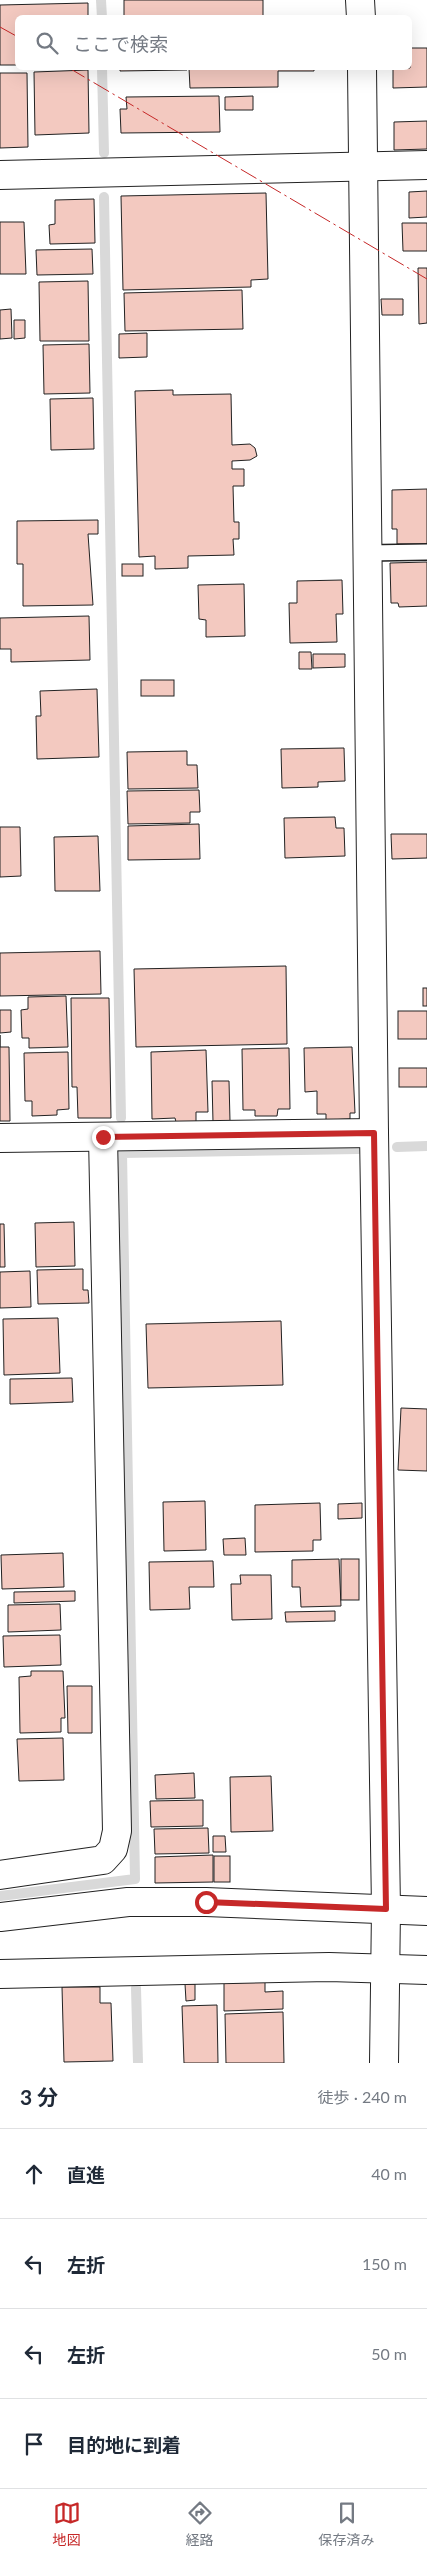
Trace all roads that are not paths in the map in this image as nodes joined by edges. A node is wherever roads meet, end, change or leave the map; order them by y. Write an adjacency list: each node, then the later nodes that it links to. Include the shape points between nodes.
1 (360, 0): 2 (street)
2 (361, 15)
3 (362, 70): 5 (street)
4 (427, 165): 5 (street)
5 (363, 167): 6 (street); 8 (street)
6 (0, 175)
7 (427, 552): 8 (lane)
8 (368, 553): 9 (street)
9 (374, 1133): 10 (street); 13 (street)
10 (103, 1137): 11 (street); 12 (street, via 117,1832 113,1849 103,1860)
11 (0, 1138)
12 (0, 1875)
13 (386, 1909): 14 (street); 15 (street, via 128,1902); 16 (street)
14 (427, 1911)
15 (0, 1917)
16 (385, 1969): 17 (street); 18 (street, via 329,1967); 19 (street)
17 (427, 1970)
18 (0, 1974)
19 (384, 2063)

